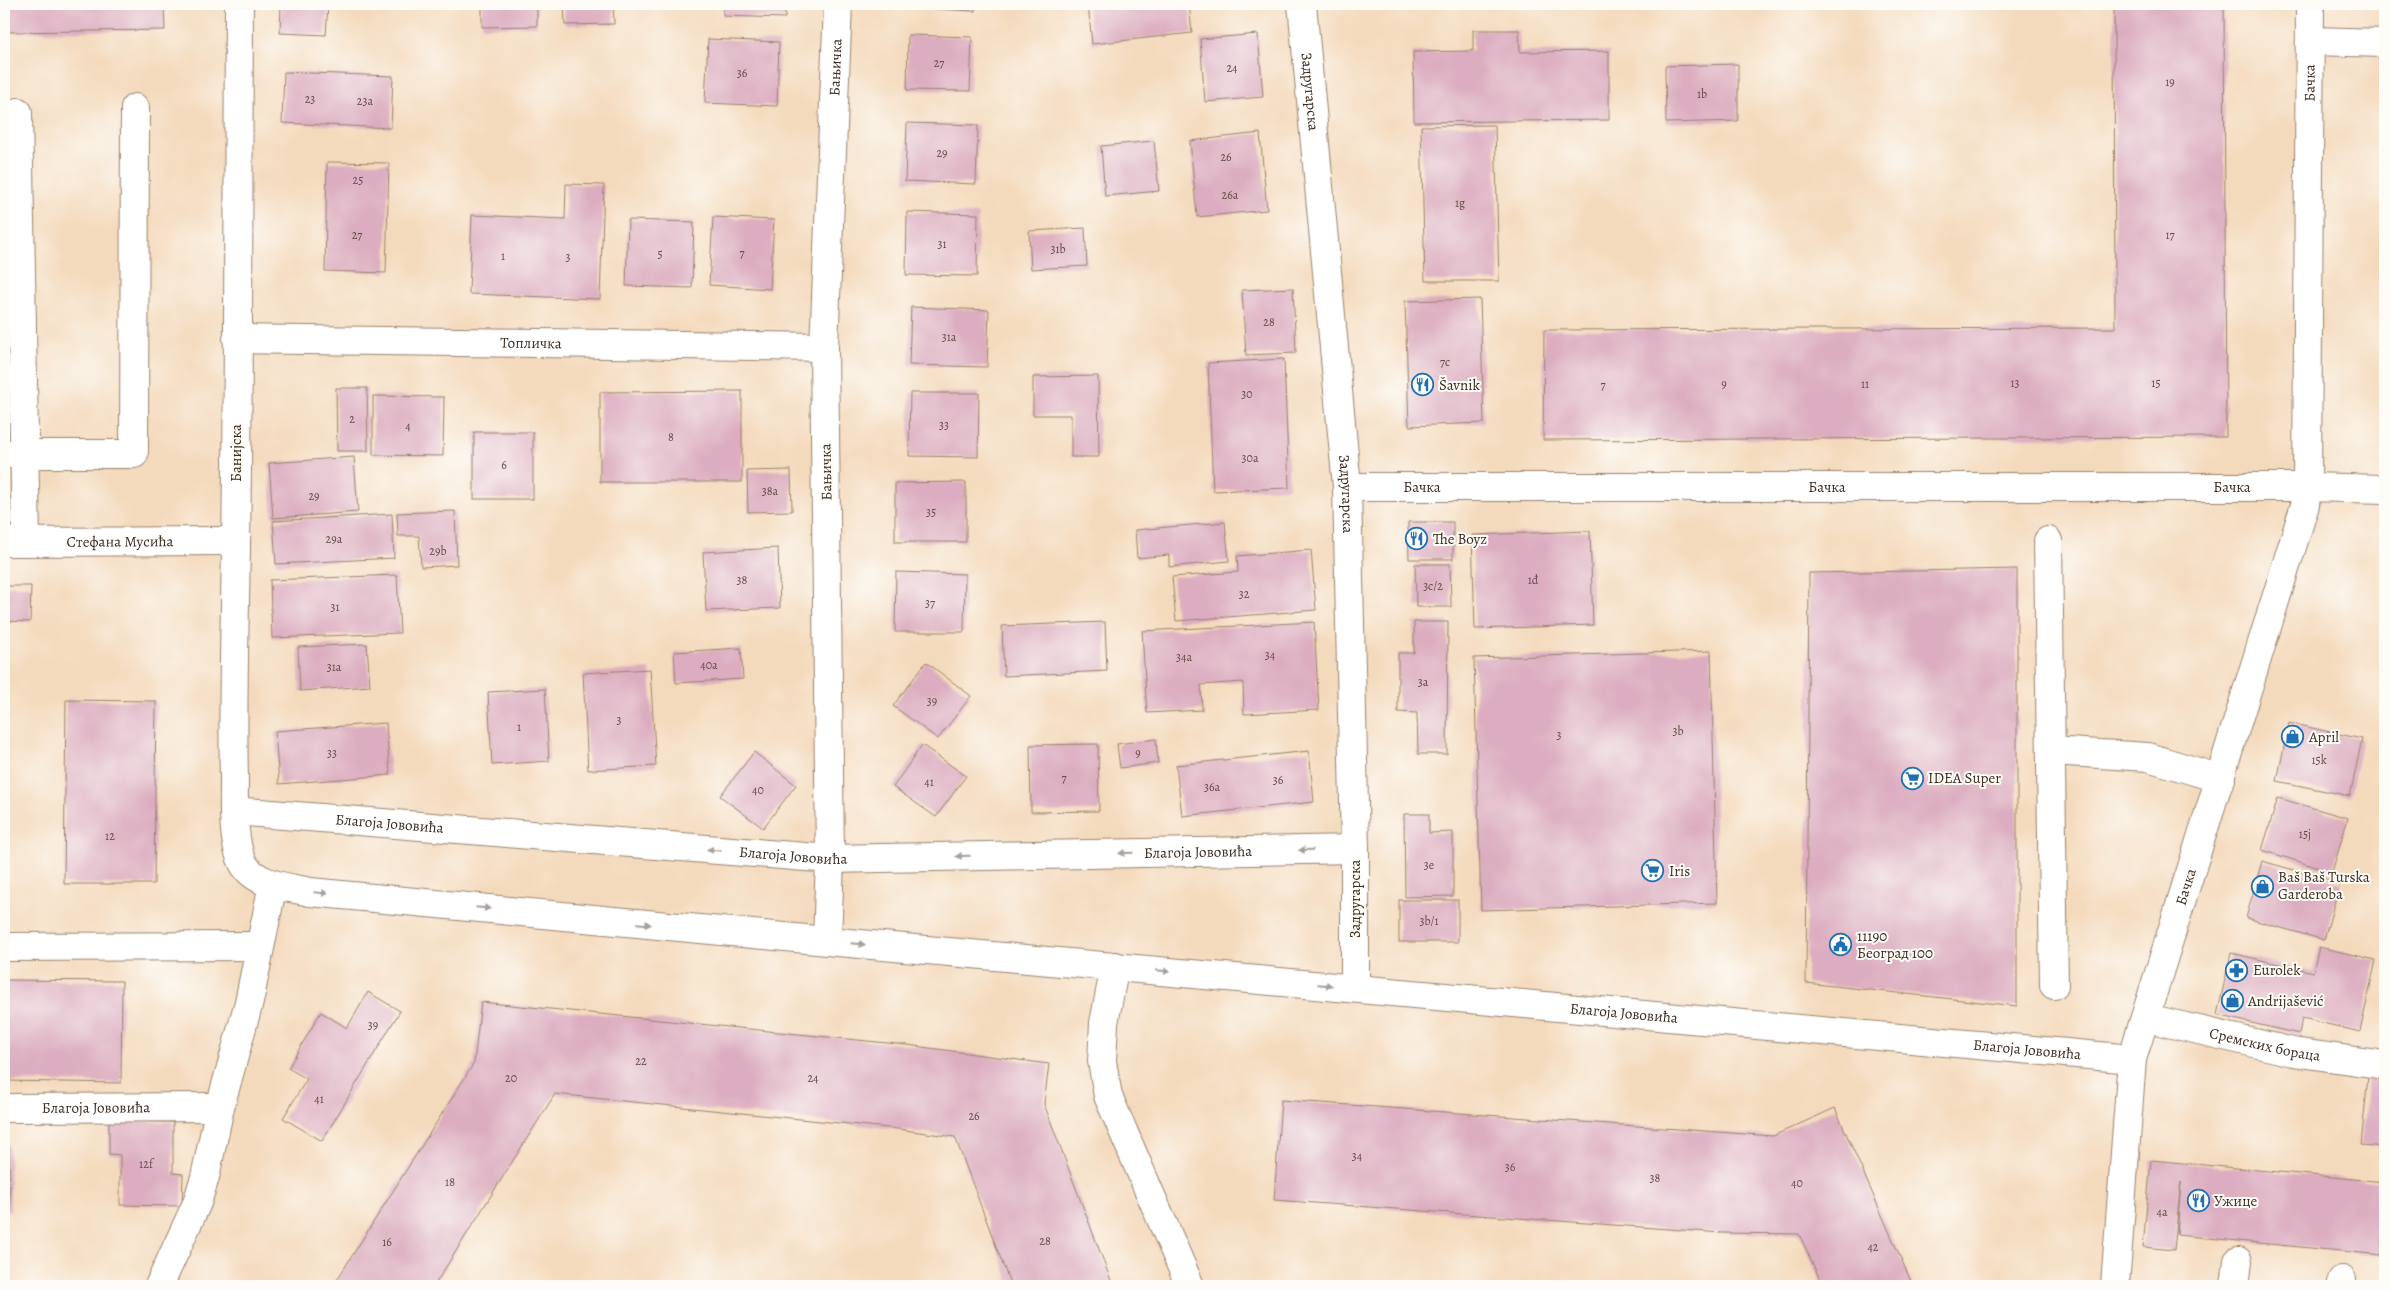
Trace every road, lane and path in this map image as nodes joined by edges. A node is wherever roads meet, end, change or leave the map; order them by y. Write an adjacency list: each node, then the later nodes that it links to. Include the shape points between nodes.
1 (239, 4): 9 (street, Банијска)
2 (838, 4): 10 (street, Бањичка)
3 (1302, 4): 13 (street, Задругарска)
4 (2310, 4): 5 (street, Бачка)
5 (2311, 41): 6 (street); 12 (street, Бачка)
6 (2385, 43)
7 (135, 108): 11 (street, via 134,454)
8 (18, 112): 11 (street)
9 (237, 339): 10 (street, Топличка); 15 (street, Банијска)
10 (824, 346): 22 (street, Бањичка)
11 (14, 454): 17 (street)
12 (2307, 486): 13 (street, Бачка); 14 (street); 19 (street, Бачка, via 2305,505)
13 (1347, 487): 21 (street, Задругарска)
14 (2385, 489)
15 (236, 541): 17 (street, Стефана Мусића); 20 (street, Банијска, via 232,719)
16 (2048, 541): 18 (street)
17 (15, 542)
18 (2051, 751): 19 (street, via 2148,757); 28 (street)
19 (2221, 779): 30 (street, Бачка)
20 (234, 811): 22 (street, Благоја Јововића, one-way to 20); 23 (street, Банијска, via 243,864 256,877)
21 (1355, 849): 22 (street, Благоја Јововића, one-way to 22); 29 (street, Задругарска)
22 (830, 859): 24 (street, Бањичка)
23 (273, 884): 24 (street, Благоја Јововића, one-way to 24, via 310,892); 25 (street)
24 (827, 941): 27 (street, Благоја Јововића, one-way to 27)
25 (259, 946): 26 (street); 33 (street, via 249,1002)
26 (4, 947)
27 (1115, 966): 29 (street, Благоја Јововића, one-way to 29); 36 (street, via 1104,1023 1102,1061 1108,1096)
28 (2054, 985)
29 (1355, 987): 31 (street, Благоја Јововића)
30 (2147, 1018): 31 (street, Бачка); 32 (street, Сремских бораца, via 2293,1052)
31 (2132, 1059): 37 (street)
32 (2385, 1065)
33 (220, 1107): 34 (street, Благоја Јововића); 35 (street, via 197,1203)
34 (4, 1108)
35 (159, 1286)
36 (1190, 1286)
37 (2116, 1286)

